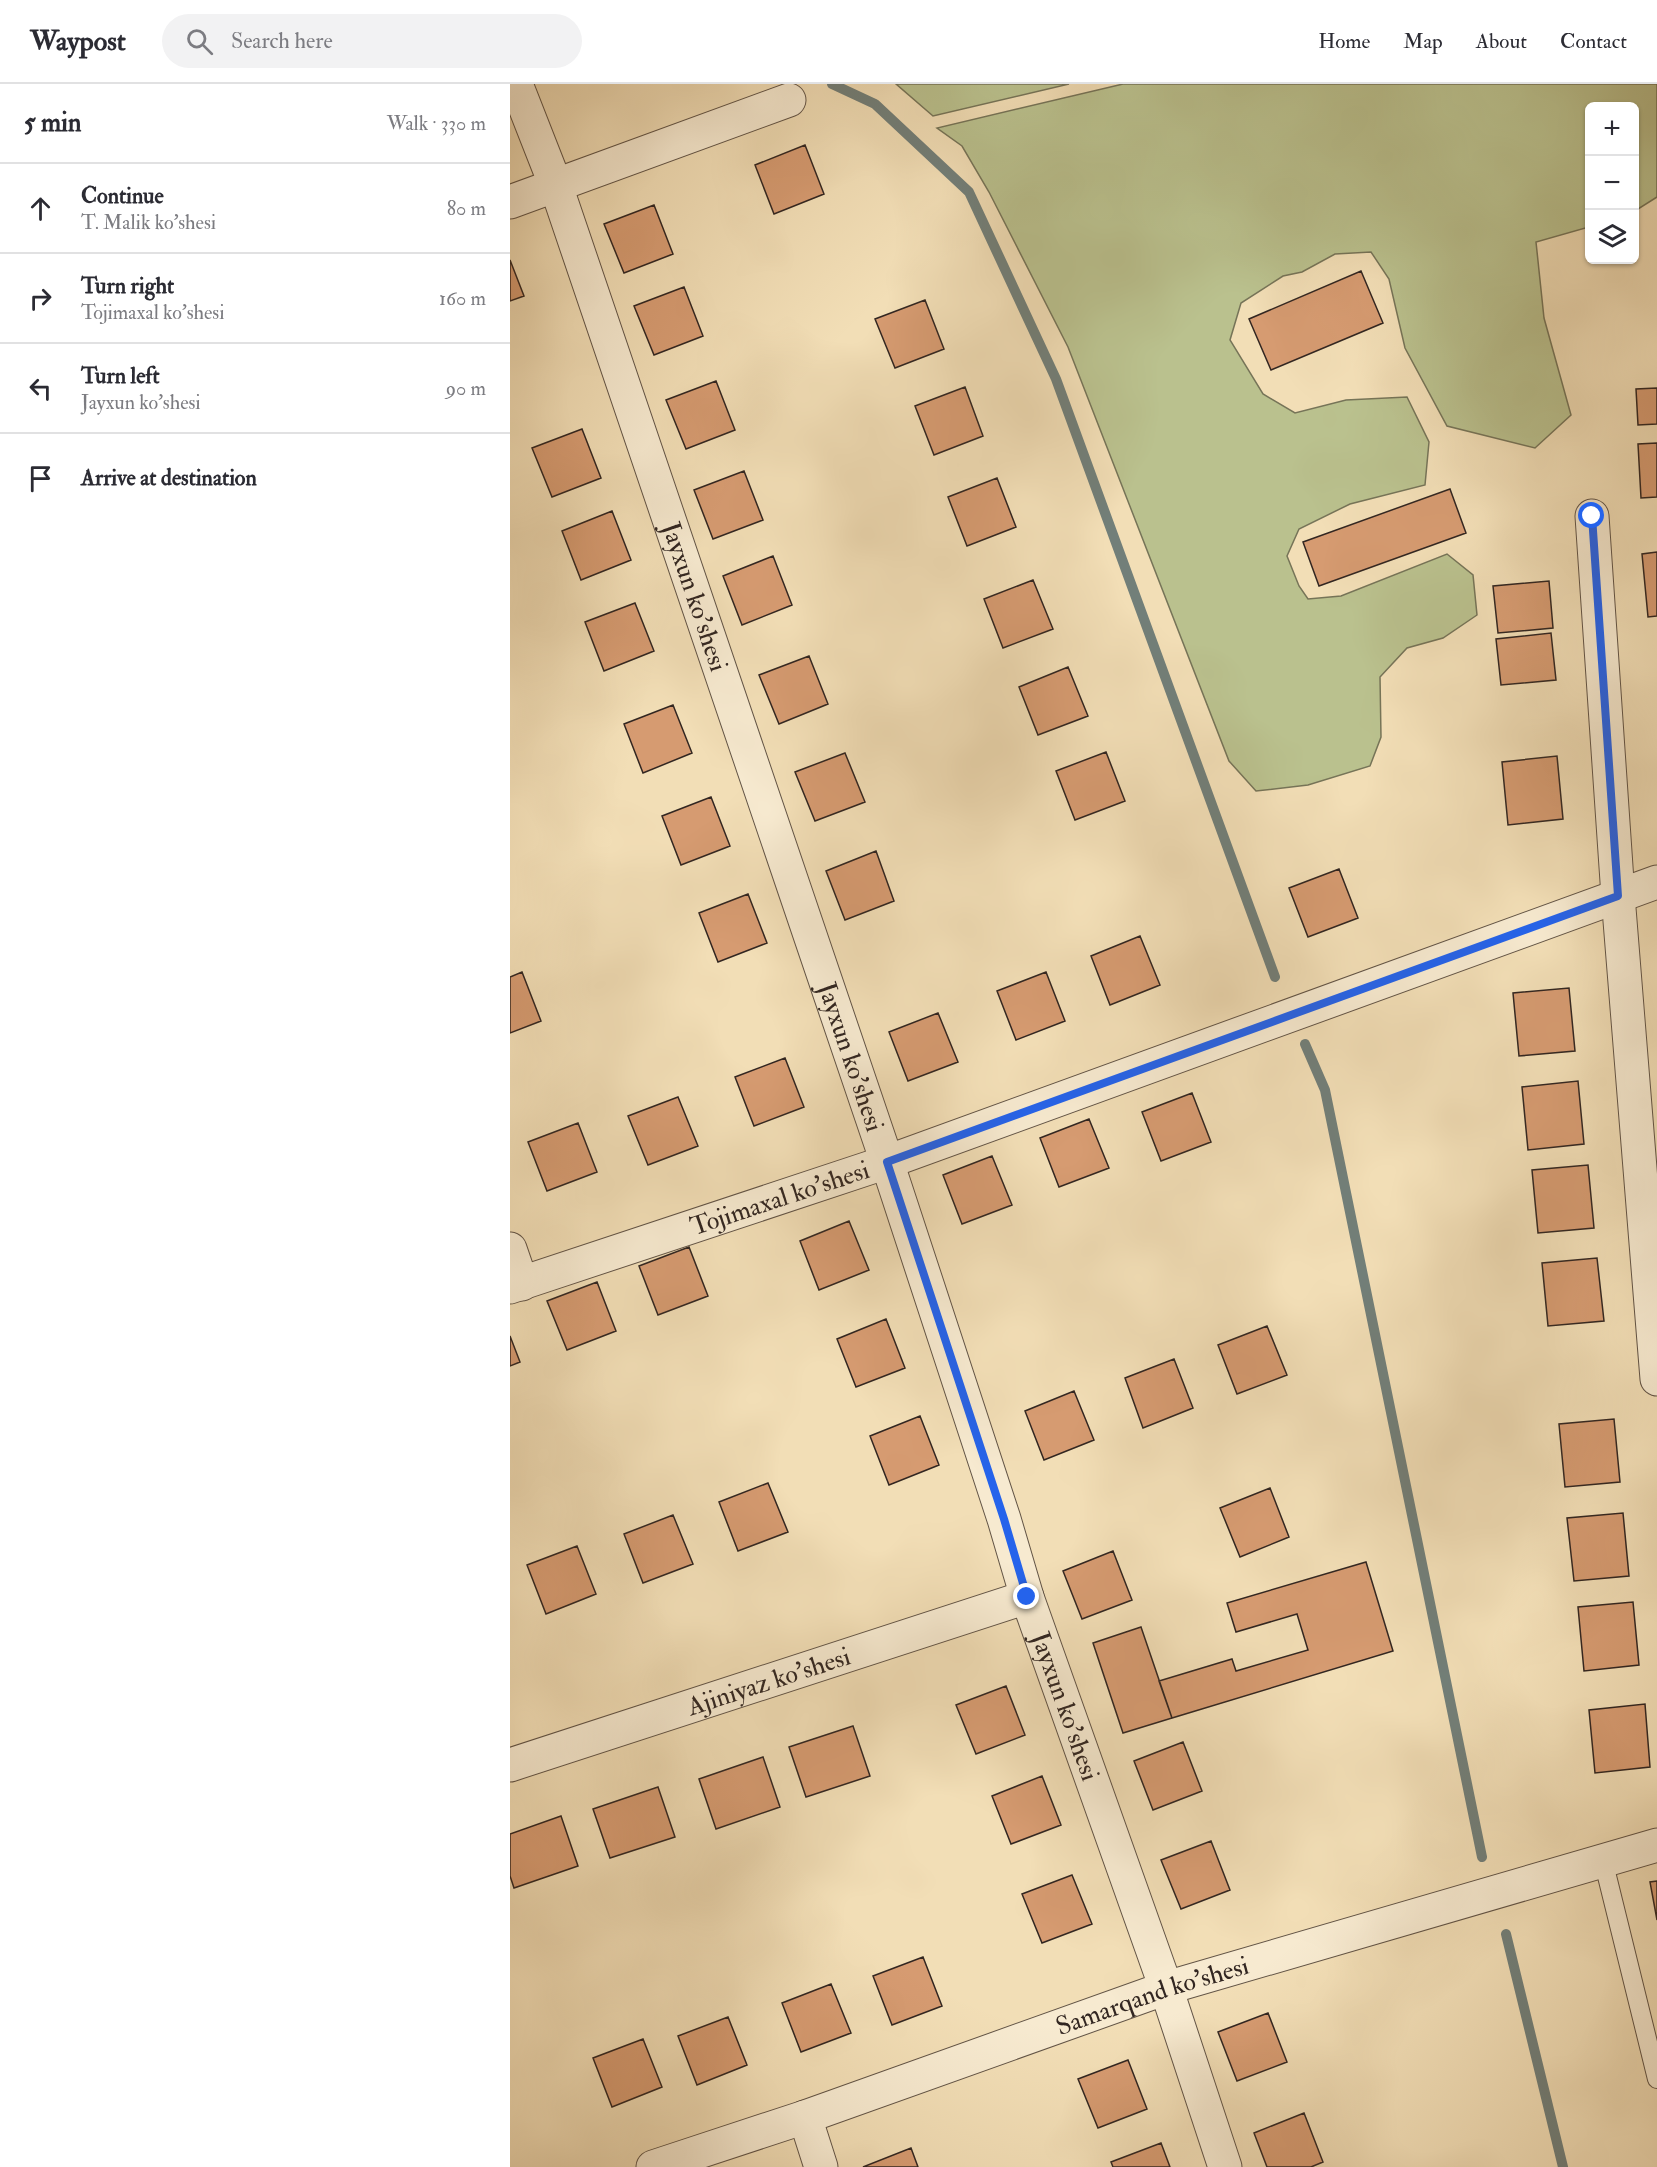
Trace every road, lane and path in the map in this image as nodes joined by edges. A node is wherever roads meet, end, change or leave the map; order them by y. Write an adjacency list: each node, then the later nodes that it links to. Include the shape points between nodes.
1 (516, 84): 3 (street, Jayxun ko'shesi)
2 (789, 100): 3 (street)
3 (556, 186): 4 (street); 8 (street, Jayxun ko'shesi)
4 (510, 202)
5 (1592, 516): 7 (street)
6 (1657, 882): 7 (street, Tojimaxal ko'shesi)
7 (1618, 896): 8 (street, Tojimaxal ko'shesi); 11 (street)
8 (887, 1162): 10 (street, Tojimaxal ko'shesi); 12 (street, Jayxun ko'shesi)
9 (510, 1249): 10 (street)
10 (516, 1285)
11 (1657, 1380)
12 (1027, 1597): 13 (street, Ajiniyaz ko'shesi); 16 (street, Jayxun ko'shesi)
13 (510, 1765)
14 (1657, 1845): 15 (street, Samarqand ko'shesi)
15 (1603, 1860): 16 (street, Samarqand ko'shesi); 17 (lane)
16 (1166, 1988): 18 (street, Samarqand ko'shesi); 21 (street, Jayxun ko'shesi)
17 (1657, 2079)
18 (805, 2117): 19 (street, Samarqand ko'shesi); 20 (street)
19 (653, 2167)
20 (821, 2167)
21 (1225, 2167)

